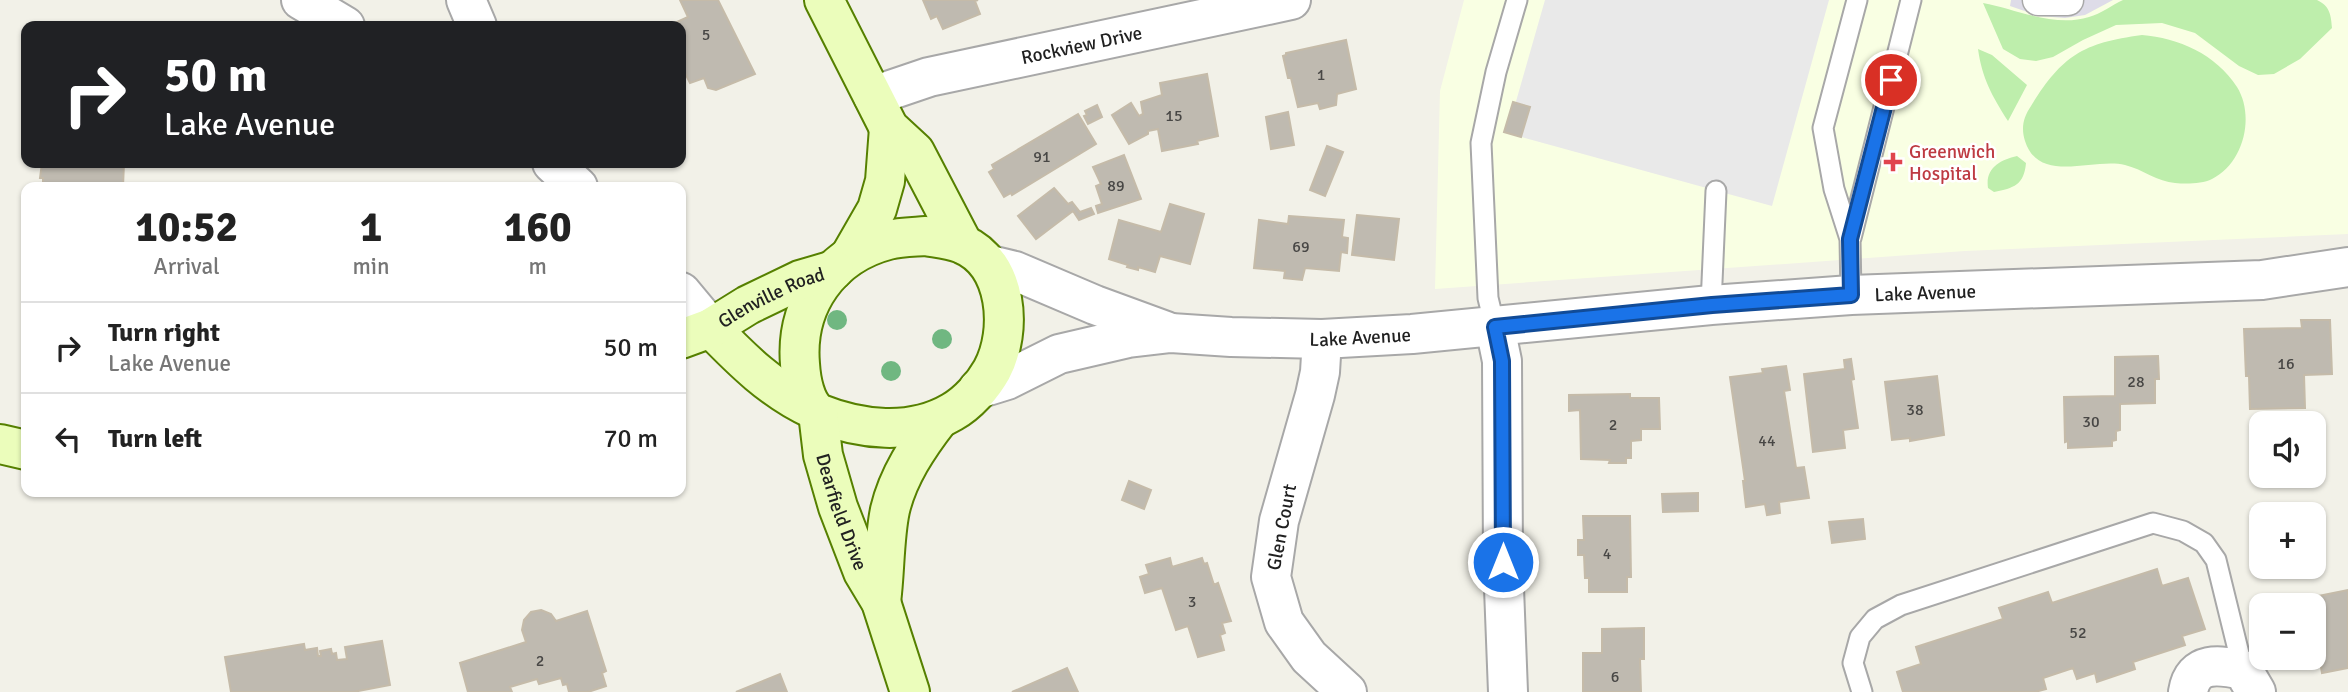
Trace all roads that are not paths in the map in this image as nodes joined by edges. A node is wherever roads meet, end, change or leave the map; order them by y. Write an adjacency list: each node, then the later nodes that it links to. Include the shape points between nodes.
1 (301, 0): 10 (street)
2 (466, 0): 11 (street)
3 (824, 0): 12 (main road)
4 (1291, 0): 12 (street, Rockview Drive, via 929,77)
5 (1517, 0): 25 (lane, via 1481,143 1488,298)
6 (1857, 0): 16 (lane, via 1823,128 1834,189)
7 (1911, 0): 16 (lane)
8 (2038, 0): 9 (street)
9 (2068, 0)
10 (337, 21)
11 (475, 21)
12 (881, 112): 17 (main road, via 915,152); 18 (main road, via 885,181 877,209)
13 (557, 168): 14 (street)
14 (573, 182)
15 (1716, 191): 23 (lane)
16 (1850, 239): 22 (lane)
17 (976, 254): 18 (main road, via 926,236 905,237 887,240); 26 (street, Lake Avenue); 29 (main road, via 999,286 1003,305 1002,340 992,370)
18 (842, 263): 27 (main road, Glenville Road); 30 (main road, via 818,289 801,328 803,387)
19 (2348, 267): 20 (street, Lake Avenue)
20 (2262, 280): 21 (street, Lake Avenue); 22 (street, Lake Avenue)
21 (2348, 286)
22 (1851, 295): 23 (street, Lake Avenue)
23 (1712, 305): 25 (street, Lake Avenue)
24 (686, 306): 27 (street)
25 (1495, 327): 28 (street, Lake Avenue); 38 (street, via 1502,361)
26 (1171, 333): 28 (street, Lake Avenue); 29 (street, Lake Avenue, via 1059,354)
27 (696, 334): 30 (main road, Glenville Road)
28 (1322, 339): 37 (street, Glen Court, via 1320,372 1279,521 1271,577 1284,622 1309,657)
29 (978, 389): 31 (main road)
30 (816, 411): 31 (main road, via 860,427 881,429); 34 (main road, Dearfield Drive, via 838,507 863,572)
31 (939, 419): 34 (main road, Dearfield Drive, via 901,479 890,510)
32 (0, 444): 33 (main road)
33 (21, 449)
34 (881, 602): 36 (main road, Dearfield Drive)
35 (2250, 681): 39 (lane, via 2217,560 2204,543 2183,531 2153,523 1901,605 1875,619 1860,637 1853,663); 40 (street, via 2216,664 2198,672)
36 (910, 692)
37 (1347, 692)
38 (1508, 692)
39 (1862, 692)
40 (2188, 692)

